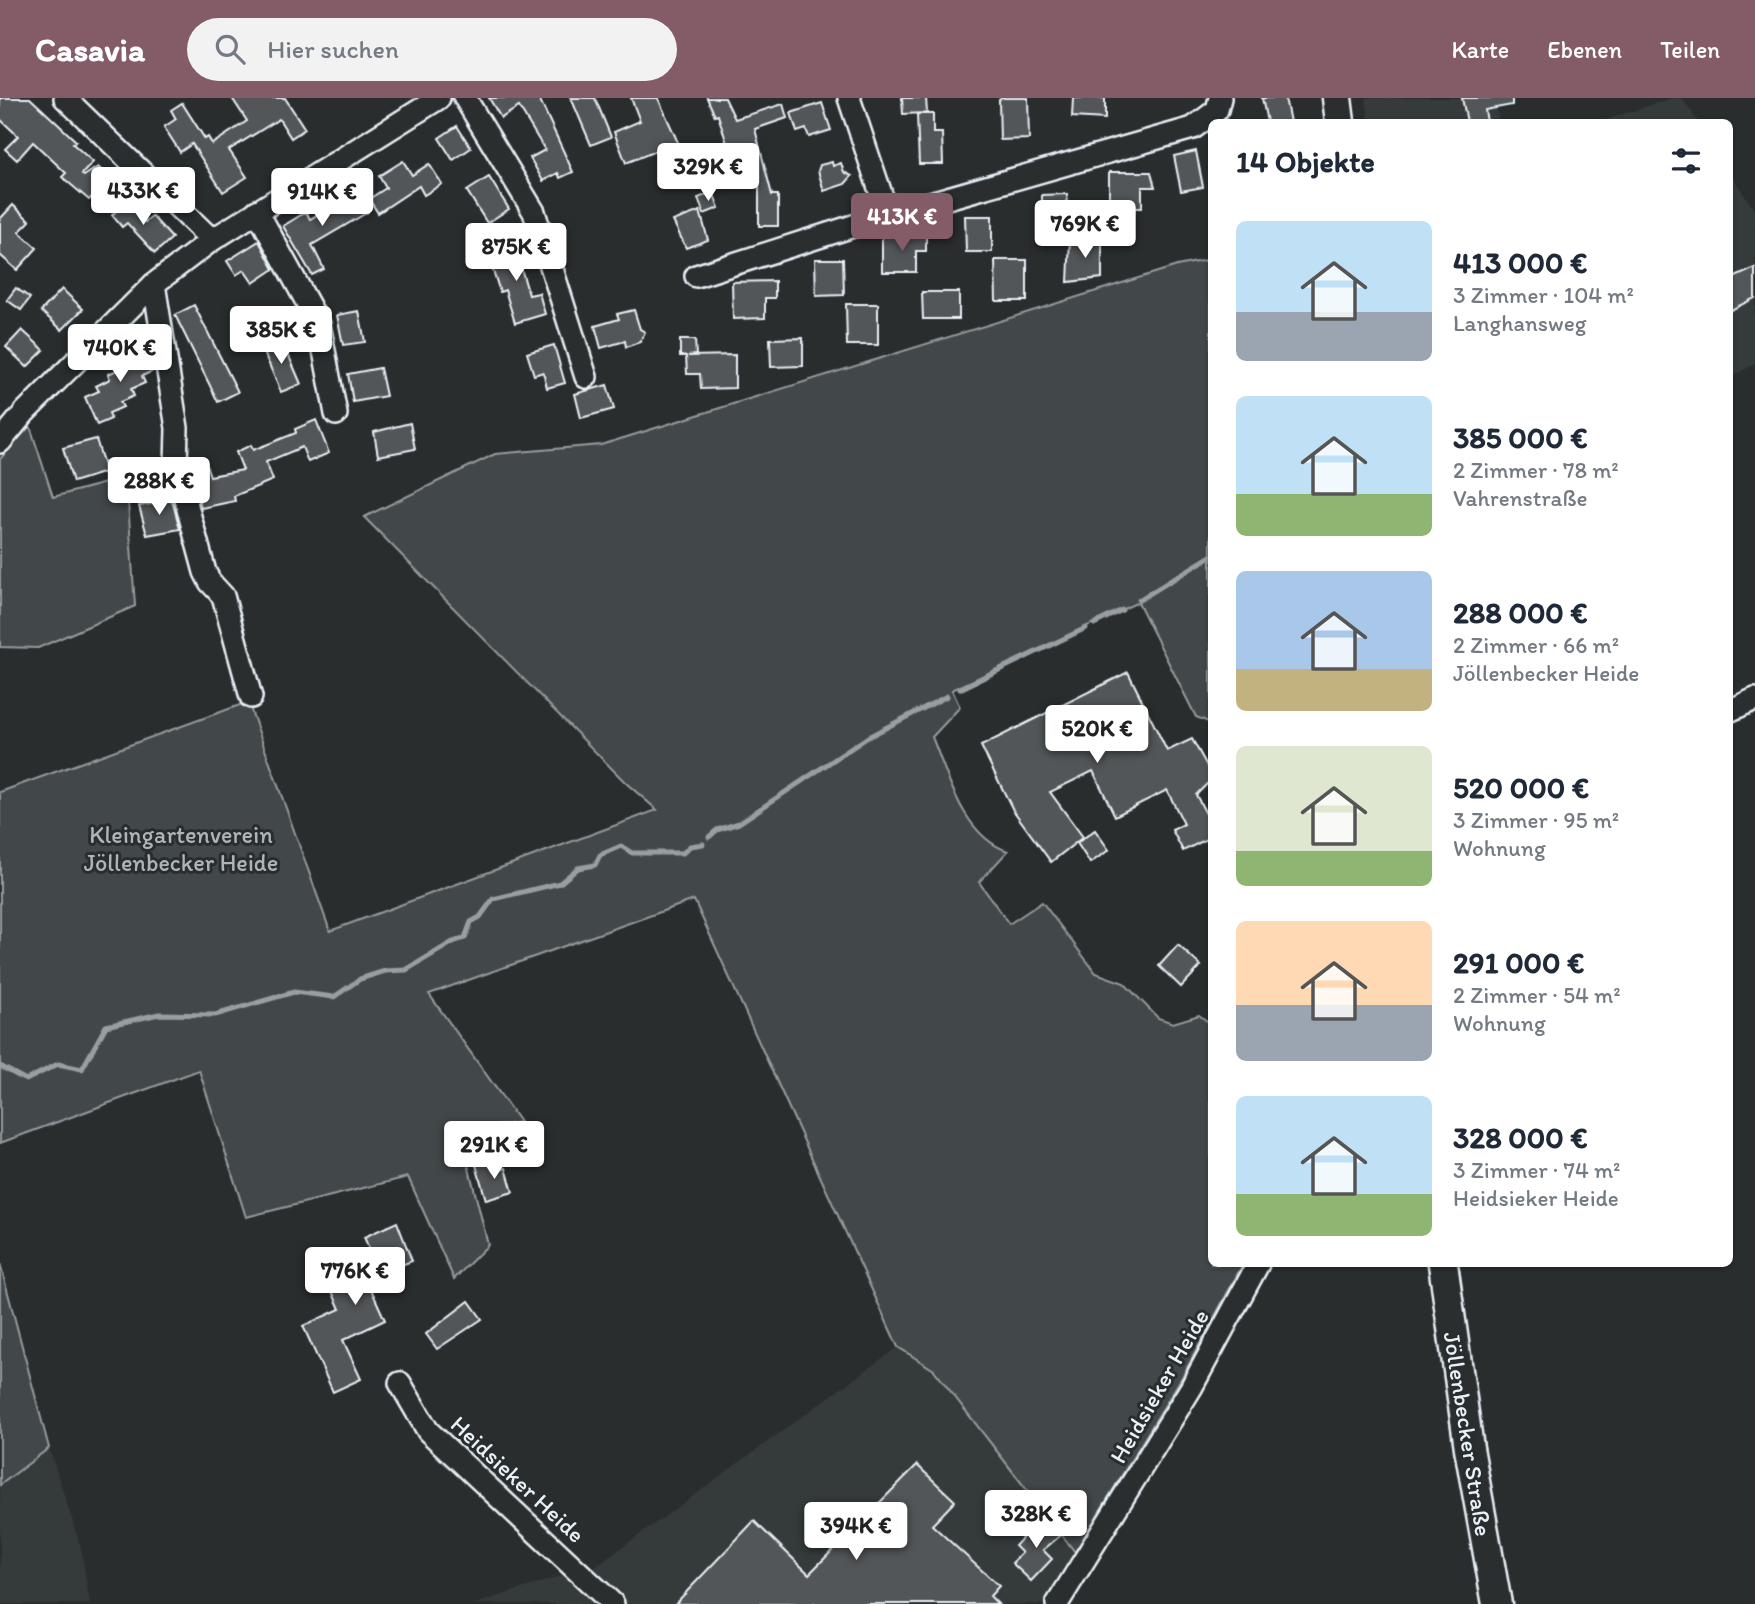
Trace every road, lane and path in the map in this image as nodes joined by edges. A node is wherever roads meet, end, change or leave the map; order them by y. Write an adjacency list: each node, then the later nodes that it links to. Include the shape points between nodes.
1 (65, 98): 10 (street)
2 (439, 98): 8 (street)
3 (465, 98): 13 (street, via 534,212)
4 (849, 98): 9 (street)
5 (1337, 98): 7 (main road)
6 (1219, 104): 9 (street, via 1193,128)
7 (1340, 119)
8 (257, 211): 10 (street); 14 (street, via 319,324)
9 (888, 215): 11 (street)
10 (212, 240): 12 (street)
11 (696, 276)
12 (154, 284): 15 (street); 16 (street, via 177,428 176,465 205,572 223,596)
13 (586, 377)
14 (336, 414)
15 (0, 442)
16 (251, 697)
17 (1755, 699): 18 (street)
18 (1733, 709)
19 (1256, 1267): 23 (street, Heidsieker Heide, via 1191,1388)
20 (1443, 1267): 24 (main road, Jöllenbecker Straße)
21 (400, 1383): 22 (street, Heidsieker Heide, via 428,1431)
22 (613, 1604)
23 (1057, 1604)
24 (1497, 1604)

